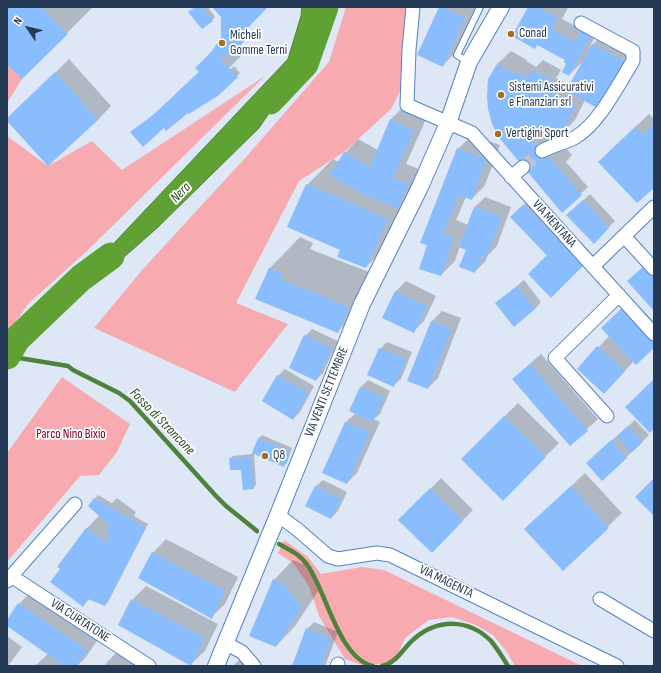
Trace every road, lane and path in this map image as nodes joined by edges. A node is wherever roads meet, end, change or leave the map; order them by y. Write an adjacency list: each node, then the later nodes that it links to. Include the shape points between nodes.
1 (413, 7): 6 (street, VIA MENTANA, via 407,105)
2 (480, 7): 5 (lane, via 457,55)
3 (501, 7): 5 (street, VIA VENTI SETTEMBRE)
4 (581, 22): 7 (street, via 633,52 633,61 589,127 572,139)
5 (469, 62): 6 (street, VIA VENTI SETTEMBRE)
6 (448, 123): 9 (street, VIA MENTANA, via 472,134); 18 (street, VIA VENTI SETTEMBRE, via 420,187 362,304)
7 (542, 151)
8 (523, 167): 9 (street)
9 (511, 177): 12 (street, VIA MENTANA)
10 (654, 207): 11 (street)
11 (624, 236): 12 (street); 13 (street)
12 (593, 266): 14 (street, VIA MENTANA)
13 (654, 268)
14 (619, 296): 15 (street, VIA MENTANA); 16 (street, via 555,358)
15 (654, 334)
16 (606, 416)
17 (75, 504): 19 (street)
18 (278, 516): 22 (street, VIA VENTI SETTEMBRE); 26 (street, VIA MAGENTA, via 328,556 338,559 377,553 390,555)
19 (9, 579): 23 (street, VIA CURTATONE)
20 (600, 599): 21 (street)
21 (654, 630)
22 (225, 643): 24 (street, VIA VENTI SETTEMBRE); 25 (street, via 242,652)
23 (149, 666)
24 (216, 666)
25 (254, 666)
26 (617, 666)

